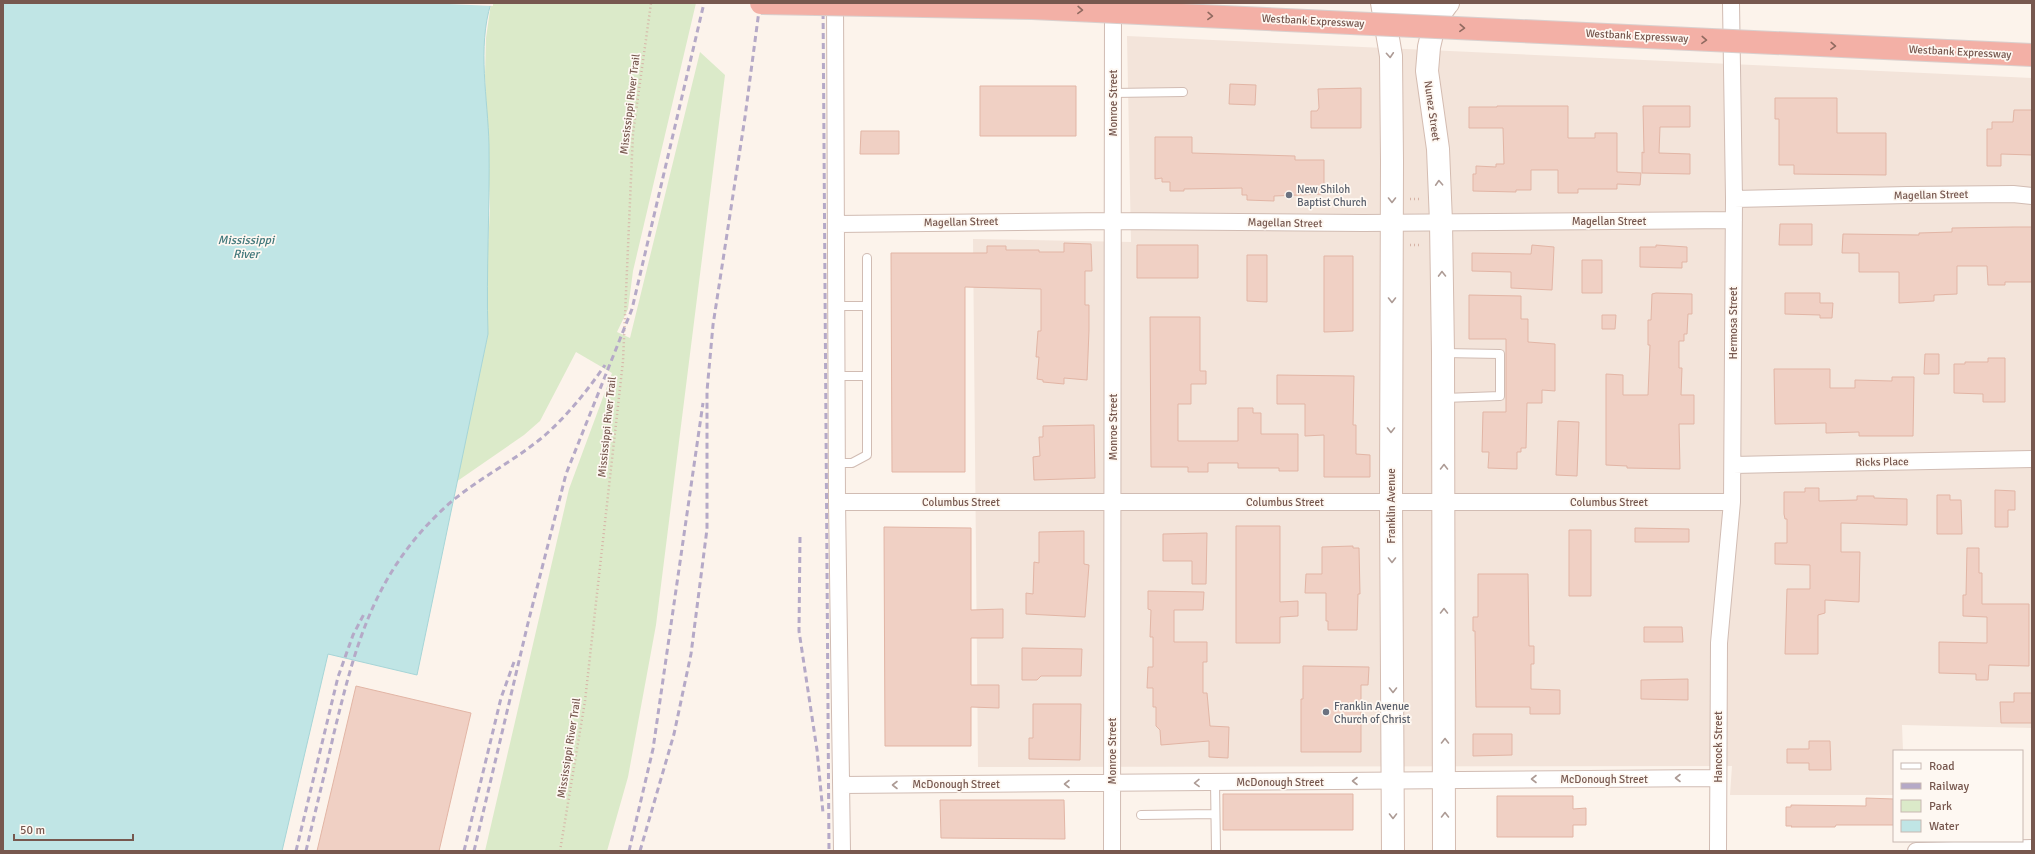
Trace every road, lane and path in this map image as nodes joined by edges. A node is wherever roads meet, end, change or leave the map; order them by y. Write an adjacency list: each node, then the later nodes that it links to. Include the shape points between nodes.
1 (651, 3): 48 (path, Mississippi River Trail, via 632,133 622,369 584,702)
2 (761, 3): 9 (highway, Westbank Expressway, one-way to 9, bridge, via 1032,8)
3 (835, 3): 20 (street)
4 (1113, 3): 11 (street, Monroe Street)
5 (1382, 3): 18 (main road, Franklin Avenue, one-way to 18, via 1390,56)
6 (1394, 3): 7 (main road, via 1417,10 1433,9)
7 (1448, 3): 19 (main road, Nunez Street, one-way to 7, via 1438,150 1427,71 1429,47 1436,21)
8 (1731, 3): 15 (street, Hermosa Street)
9 (2032, 55)
10 (1183, 92): 11 (lane)
11 (1113, 93): 17 (street, Monroe Street)
12 (2032, 196): 15 (street, Magellan Street, via 2013,194)
13 (1409, 199): 14 (path)
14 (1420, 199)
15 (1734, 199): 16 (street, Hermosa Street)
16 (1734, 220): 19 (street, Magellan Street); 32 (street, Hermosa Street)
17 (1112, 221): 18 (street, Magellan Street); 20 (street, Magellan Street); 36 (street, Monroe Street)
18 (1393, 222): 19 (street, Magellan Street); 33 (main road, Franklin Avenue, one-way to 33)
19 (1441, 222): 26 (main road, one-way to 19)
20 (837, 224): 24 (street)
21 (1410, 245): 22 (path)
22 (1419, 245)
23 (867, 258): 25 (lane)
24 (837, 306): 25 (lane); 27 (street)
25 (867, 306): 28 (lane)
26 (1444, 353): 29 (main road); 29 (lane, via 1500,354 1500,396)
27 (837, 376): 28 (lane); 31 (street)
28 (867, 376): 31 (lane, via 867,455 852,463)
29 (1443, 398): 34 (main road, one-way to 29)
30 (2032, 459): 32 (street, Ricks Place)
31 (837, 463): 35 (street)
32 (1733, 465): 37 (street, Hermosa Street)
33 (1391, 501): 34 (street, Columbus Street); 36 (street, Columbus Street); 41 (main road, Franklin Avenue, one-way to 41)
34 (1444, 501): 37 (street, Columbus Street); 40 (main road, one-way to 34)
35 (837, 502): 36 (street, Columbus Street); 44 (street)
36 (1114, 502): 43 (street, Monroe Street)
37 (1732, 502): 38 (street, Hermosa Street)
38 (1719, 643): 39 (street, Hancock Street)
39 (1718, 778): 40 (street, McDonough Street, one-way to 40); 54 (street, Hancock Street)
40 (1445, 780): 41 (street, McDonough Street); 53 (main road, one-way to 40)
41 (1394, 781): 42 (street, McDonough Street, one-way to 42); 52 (main road, Franklin Avenue, one-way to 52)
42 (1215, 782): 43 (street, McDonough Street, one-way to 43); 45 (lane)
43 (1112, 783): 44 (street, McDonough Street, one-way to 44); 50 (street, Monroe Street)
44 (842, 785): 49 (street)
45 (1216, 814): 46 (lane); 51 (lane)
46 (1141, 815)
47 (2032, 848): 55 (street)
48 (560, 851)
49 (842, 851)
50 (1112, 851)
51 (1216, 851)
52 (1393, 851)
53 (1444, 851)
54 (1718, 851)
55 (1916, 851)

